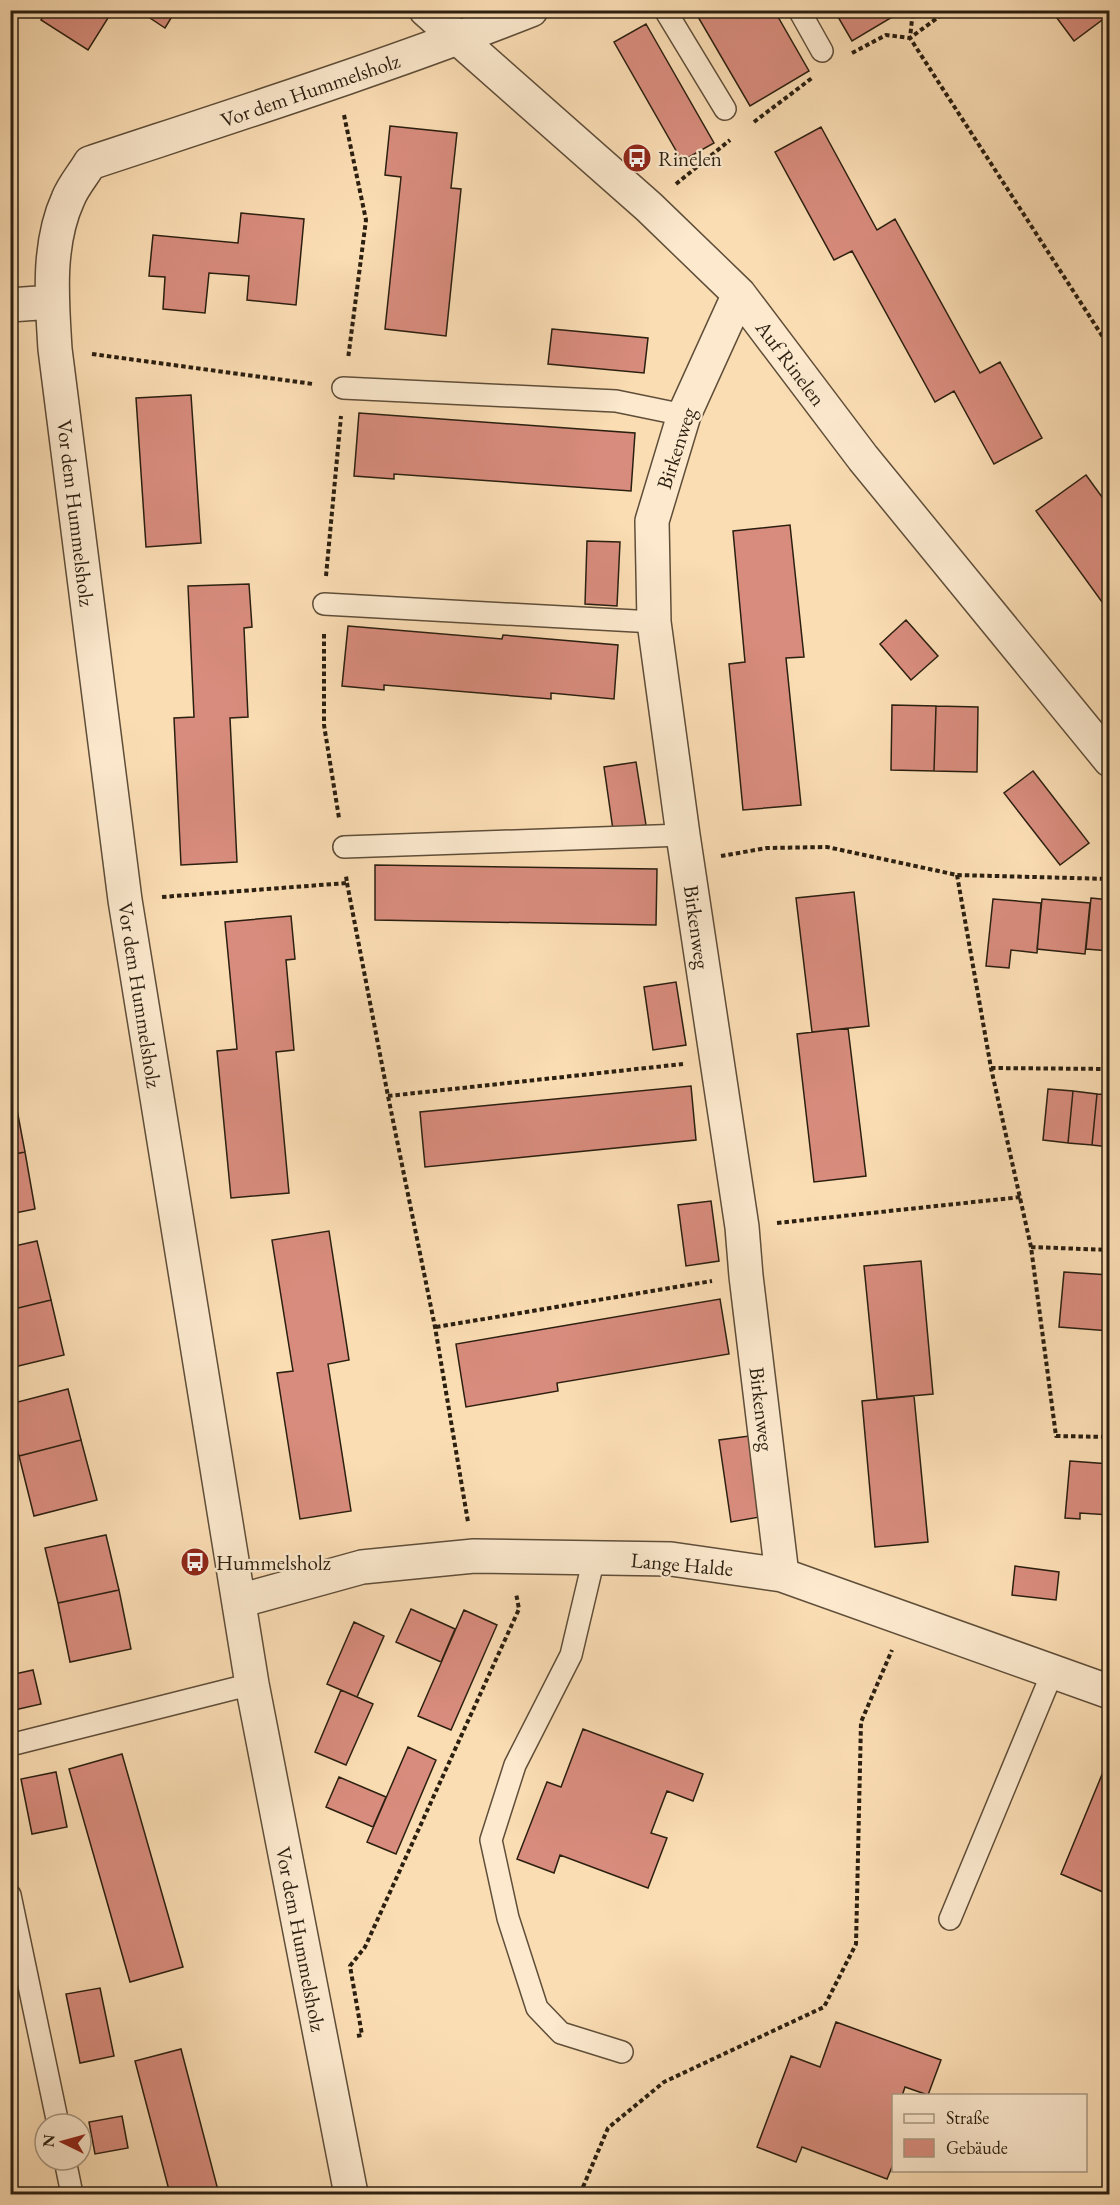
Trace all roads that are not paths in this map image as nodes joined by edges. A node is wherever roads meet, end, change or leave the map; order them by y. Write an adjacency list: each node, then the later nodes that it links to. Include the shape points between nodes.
1 (426, 10): 5 (street, Auf Rinelen)
2 (531, 10): 5 (street, Vor dem Hummelsholz)
3 (666, 10): 7 (lane)
4 (799, 10): 6 (lane)
5 (457, 39): 8 (street, Auf Rinelen, via 648,207); 9 (street, Vor dem Hummelsholz, via 90,163 68,198 55,238)
6 (822, 51)
7 (725, 109)
8 (739, 294): 12 (street, Birkenweg); 15 (street, Auf Rinelen, via 863,459)
9 (52, 302): 10 (street); 20 (street, Vor dem Hummelsholz, via 125,900)
10 (10, 305)
11 (343, 388): 12 (lane, via 616,401)
12 (684, 415): 14 (street, Birkenweg, via 652,521)
13 (324, 604): 14 (lane)
14 (654, 622): 17 (street, Birkenweg)
15 (1110, 760)
16 (344, 847): 17 (lane)
17 (685, 848): 19 (street, Birkenweg, via 742,1227)
18 (594, 1558): 19 (street, Lange Halde, via 671,1559); 20 (street, Lange Halde, via 474,1556 362,1567); 27 (lane, via 572,1655 515,1765 490,1840 508,1918 537,2008 561,2033)
19 (782, 1575): 21 (street, Lange Halde)
20 (239, 1601): 22 (street, Vor dem Hummelsholz)
21 (1053, 1671): 23 (street, Lange Halde); 26 (lane)
22 (252, 1684): 24 (lane); 31 (street, Vor dem Hummelsholz)
23 (1110, 1692)
24 (10, 1745)
25 (10, 1895): 28 (lane)
26 (950, 1919)
27 (622, 2052)
28 (55, 2112)
29 (67, 2172): 30 (lane)
30 (72, 2194)
31 (351, 2194)

